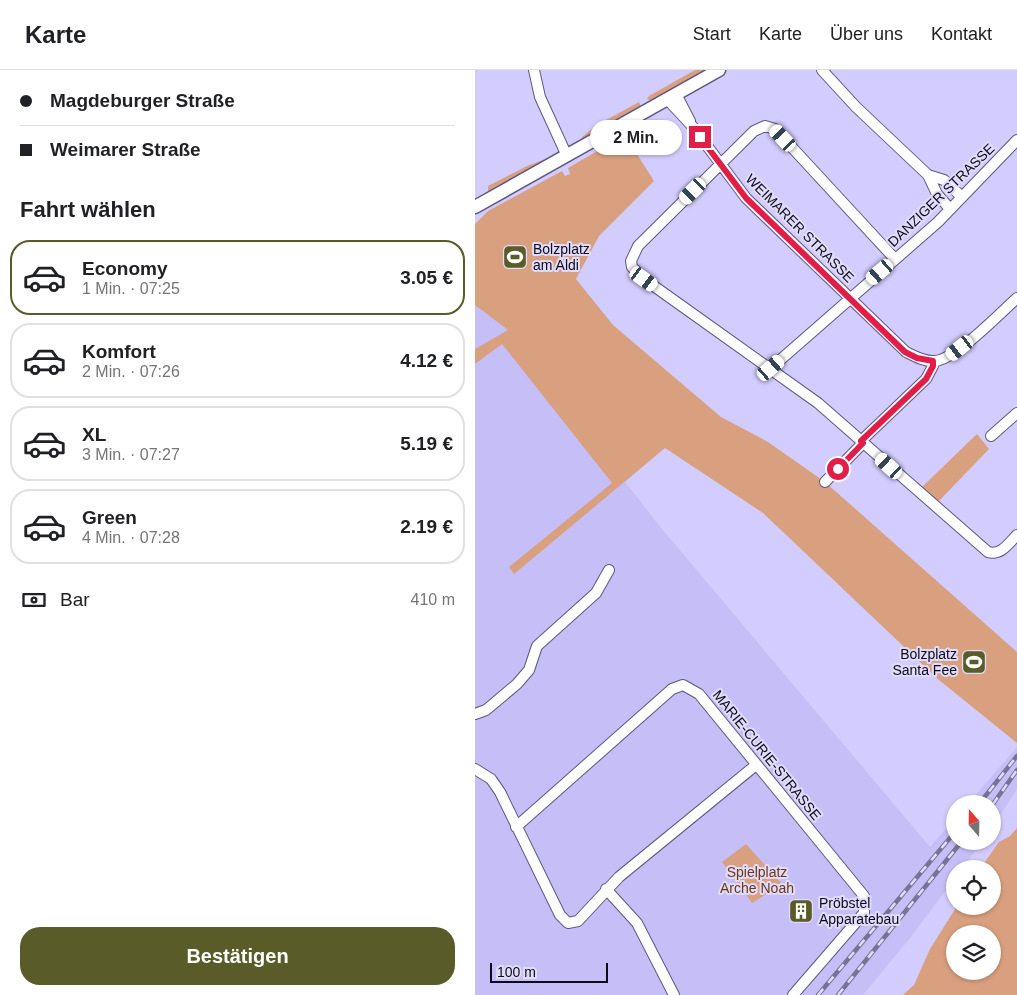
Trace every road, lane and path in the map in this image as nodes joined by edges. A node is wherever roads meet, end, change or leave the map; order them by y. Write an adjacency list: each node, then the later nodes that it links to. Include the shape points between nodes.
1 (534, 70): 6 (street, via 540,97)
2 (719, 70): 4 (main road)
3 (822, 70): 8 (street)
4 (671, 97): 6 (main road); 7 (street, WEIMARER STRASSE)
5 (1017, 140): 9 (street, DANZIGER STRASSE)
6 (567, 156): 10 (main road)
7 (721, 164): 12 (street, via 753,131 770,126); 13 (street, WEIMARER STRASSE, via 746,198); 16 (street, via 638,246 631,261 632,267 718,334)
8 (928, 175): 9 (street, via 944,180); 11 (street, via 937,194)
9 (962, 197): 11 (street, DANZIGER STRASSE)
10 (475, 207)
11 (950, 209): 12 (street, DANZIGER STRASSE)
12 (895, 259): 13 (street, DANZIGER STRASSE)
13 (850, 298): 15 (street, WEIMARER STRASSE, via 905,352); 16 (street, DANZIGER STRASSE)
14 (1017, 298): 15 (street, via 952,355)
15 (933, 361): 19 (street, via 926,379)
16 (771, 368): 19 (street)
17 (1017, 413): 18 (street)
18 (991, 436)
19 (862, 442): 20 (street); 21 (street, via 993,553 1001,551)
20 (825, 482)
21 (1017, 535)
22 (609, 570): 23 (street, via 596,593 537,646 529,670 517,684 486,710)
23 (475, 714)
24 (757, 765): 26 (street, MARIE-CURIE-STRASSE, via 699,694 683,686 672,690); 27 (street); 29 (street, MARIE-CURIE-STRASSE, via 864,896 866,904 864,913)
25 (475, 769): 26 (street, via 491,779)
26 (517, 827): 27 (street, via 564,922 583,916)
27 (607, 889): 28 (street, via 637,923)
28 (674, 995)
29 (793, 995)

